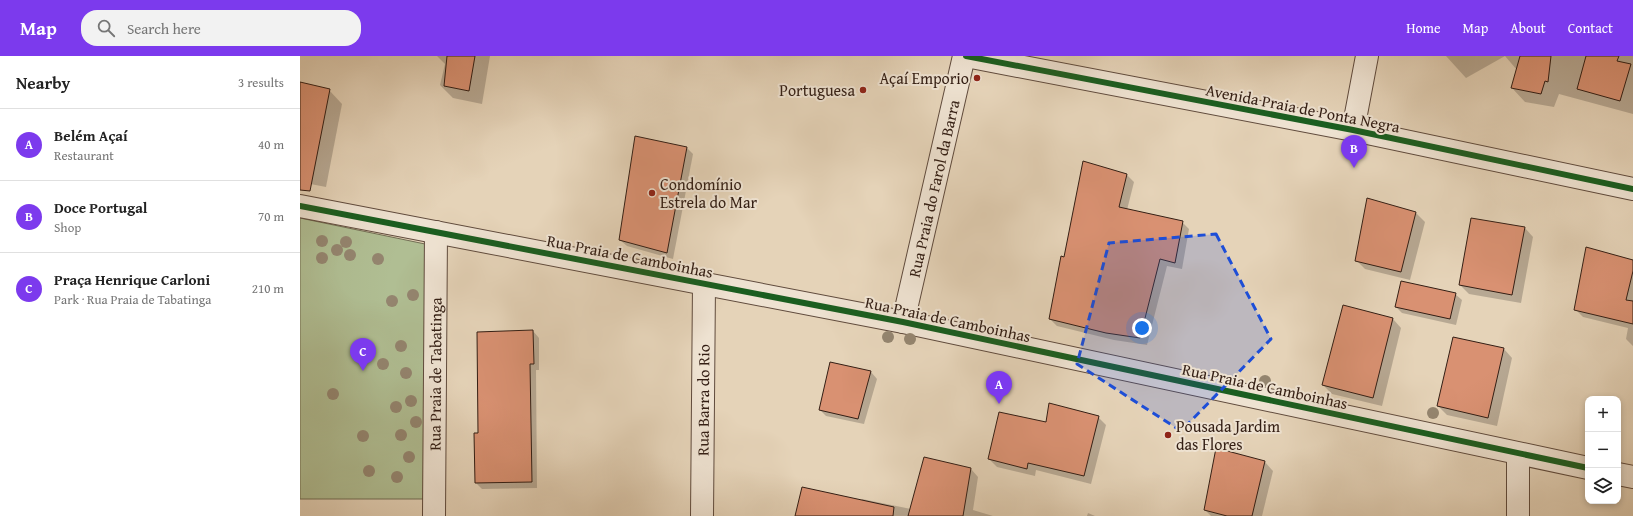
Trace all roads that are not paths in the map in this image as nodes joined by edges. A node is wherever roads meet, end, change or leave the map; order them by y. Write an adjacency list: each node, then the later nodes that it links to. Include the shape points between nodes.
1 (965, 56): 3 (street, Avenida Praia de Ponta Negra); 8 (street, Rua Praia do Farol da Barra)
2 (1367, 56): 3 (street)
3 (1352, 130): 4 (street, Avenida Praia de Ponta Negra)
4 (1633, 189)
5 (300, 206): 6 (street, Rua Praia de Camboinhas)
6 (436, 232): 7 (street, Rua Praia de Camboinhas); 13 (street, Rua Praia de Tabatinga)
7 (704, 284): 8 (street, Rua Praia de Camboinhas); 14 (street, Rua Barra do Rio)
8 (903, 322): 9 (street, Rua Praia de Camboinhas)
9 (1518, 454): 10 (street, Rua Praia de Camboinhas); 15 (street)
10 (1585, 467)
11 (1621, 475): 12 (street)
12 (1633, 477)
13 (434, 516)
14 (702, 516)
15 (1518, 516)

